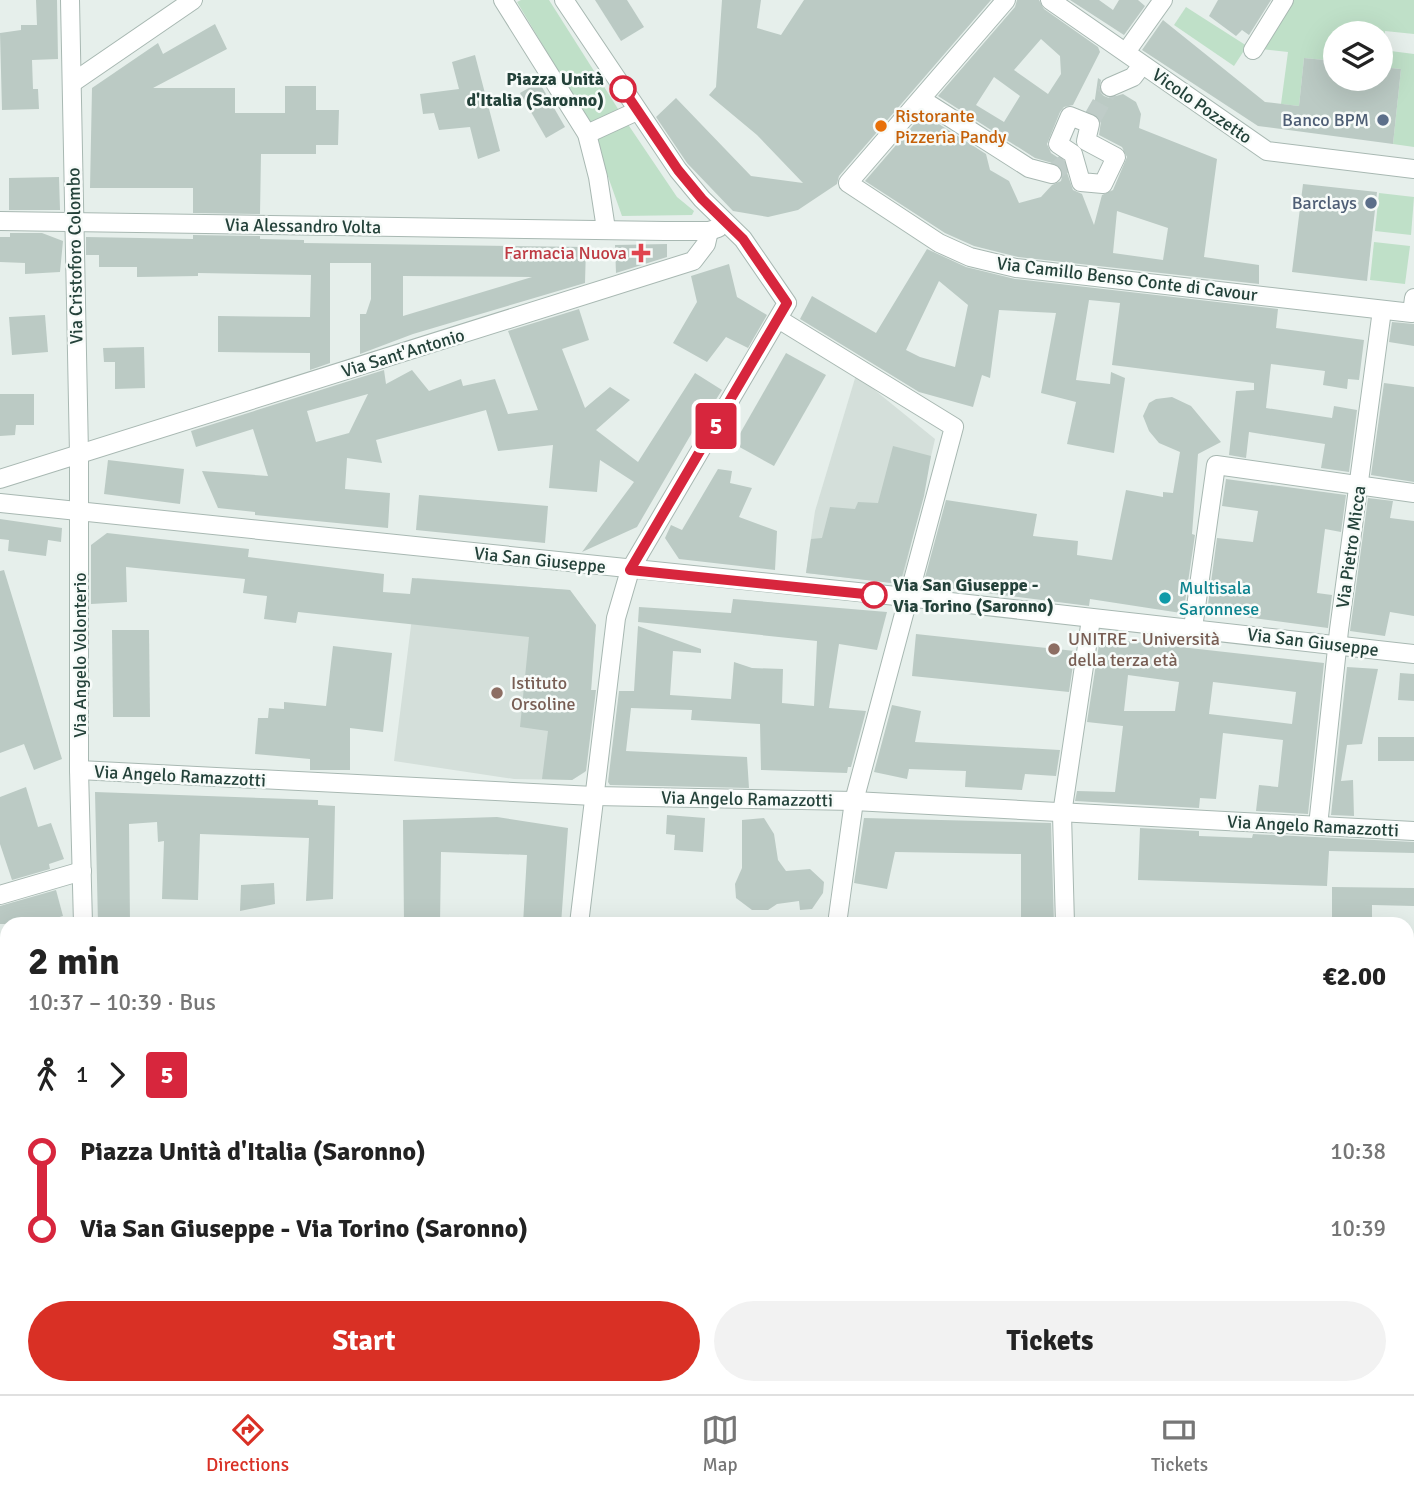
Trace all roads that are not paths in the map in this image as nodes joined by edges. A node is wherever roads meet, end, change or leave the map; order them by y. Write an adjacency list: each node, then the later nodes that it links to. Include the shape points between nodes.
1 (70, 0): 12 (street, Via Cristoforo Colombo)
2 (193, 0): 12 (street)
3 (503, 0): 16 (street)
4 (565, 0): 15 (street)
5 (1006, 0): 14 (street)
6 (1051, 0): 10 (street, Vicolo Pozzetto)
7 (1163, 0): 10 (street)
8 (1284, 0): 9 (street)
9 (1253, 50)
10 (1126, 52): 11 (street, Vicolo Pozzetto)
11 (1142, 65): 13 (street, via 1132,77); 18 (street, Vicolo Pozzetto, via 1267,151)
12 (72, 83): 21 (street, Via Cristoforo Colombo)
13 (1110, 87)
14 (921, 99): 19 (street, via 1029,168); 26 (street, Via Camillo Benso Conte di Cavour, via 848,183 939,243 970,257 1016,268)
15 (637, 111): 16 (street); 22 (street, via 678,170)
16 (587, 134): 23 (street)
17 (1071, 156): 17 (street, via 1081,181 1103,184 1116,157 1086,141 1091,121 1070,116 1058,144)
18 (1414, 169)
19 (1052, 174)
20 (0, 221): 21 (street, Via Alessandro Volta)
21 (74, 223): 23 (street, Via Alessandro Volta); 28 (street, Via Cristoforo Colombo)
22 (729, 226): 24 (street, Via Alessandro Volta); 27 (street, via 743,239)
23 (606, 229): 24 (street, Via Alessandro Volta)
24 (709, 231): 28 (street, Via Sant'Antonio, via 693,261)
25 (1414, 298): 26 (street, Via Camillo Benso Conte di Cavour, via 1412,313)
26 (1382, 310): 30 (street, Via Pietro Micca)
27 (783, 311): 34 (street); 35 (street, via 954,427)
28 (79, 454): 29 (street, Via Sant'Antonio); 33 (street, Via Cristoforo Colombo)
29 (0, 479)
30 (1360, 485): 31 (street); 37 (street, via 1216,465); 38 (street, Via Pietro Micca)
31 (1414, 492)
32 (0, 503): 33 (street, Via San Giuseppe)
33 (80, 512): 34 (street, Via San Giuseppe); 40 (street, Via Angelo Volonterio)
34 (630, 570): 35 (street, Via San Giuseppe); 41 (street, via 616,618)
35 (906, 597): 36 (street, Via San Giuseppe); 42 (street)
36 (1091, 618): 37 (street, Via San Giuseppe); 43 (street)
37 (1193, 628): 38 (street, Via San Giuseppe)
38 (1338, 645): 39 (street, Via San Giuseppe); 44 (street, Via Pietro Micca)
39 (1414, 654)
40 (79, 770): 41 (street, Via Angelo Ramazzotti); 46 (street, Via Angelo Volonterio)
41 (594, 796): 42 (street, Via Angelo Ramazzotti); 49 (street)
42 (854, 801): 43 (street, Via Angelo Ramazzotti); 50 (street)
43 (1062, 814): 44 (street, Via Angelo Ramazzotti); 51 (street)
44 (1318, 827): 45 (street, Via Angelo Ramazzotti)
45 (1414, 831)
46 (82, 871): 47 (street); 48 (street, Via Angelo Volonterio)
47 (0, 895)
48 (83, 917)
49 (580, 917)
50 (838, 917)
51 (1065, 917)

